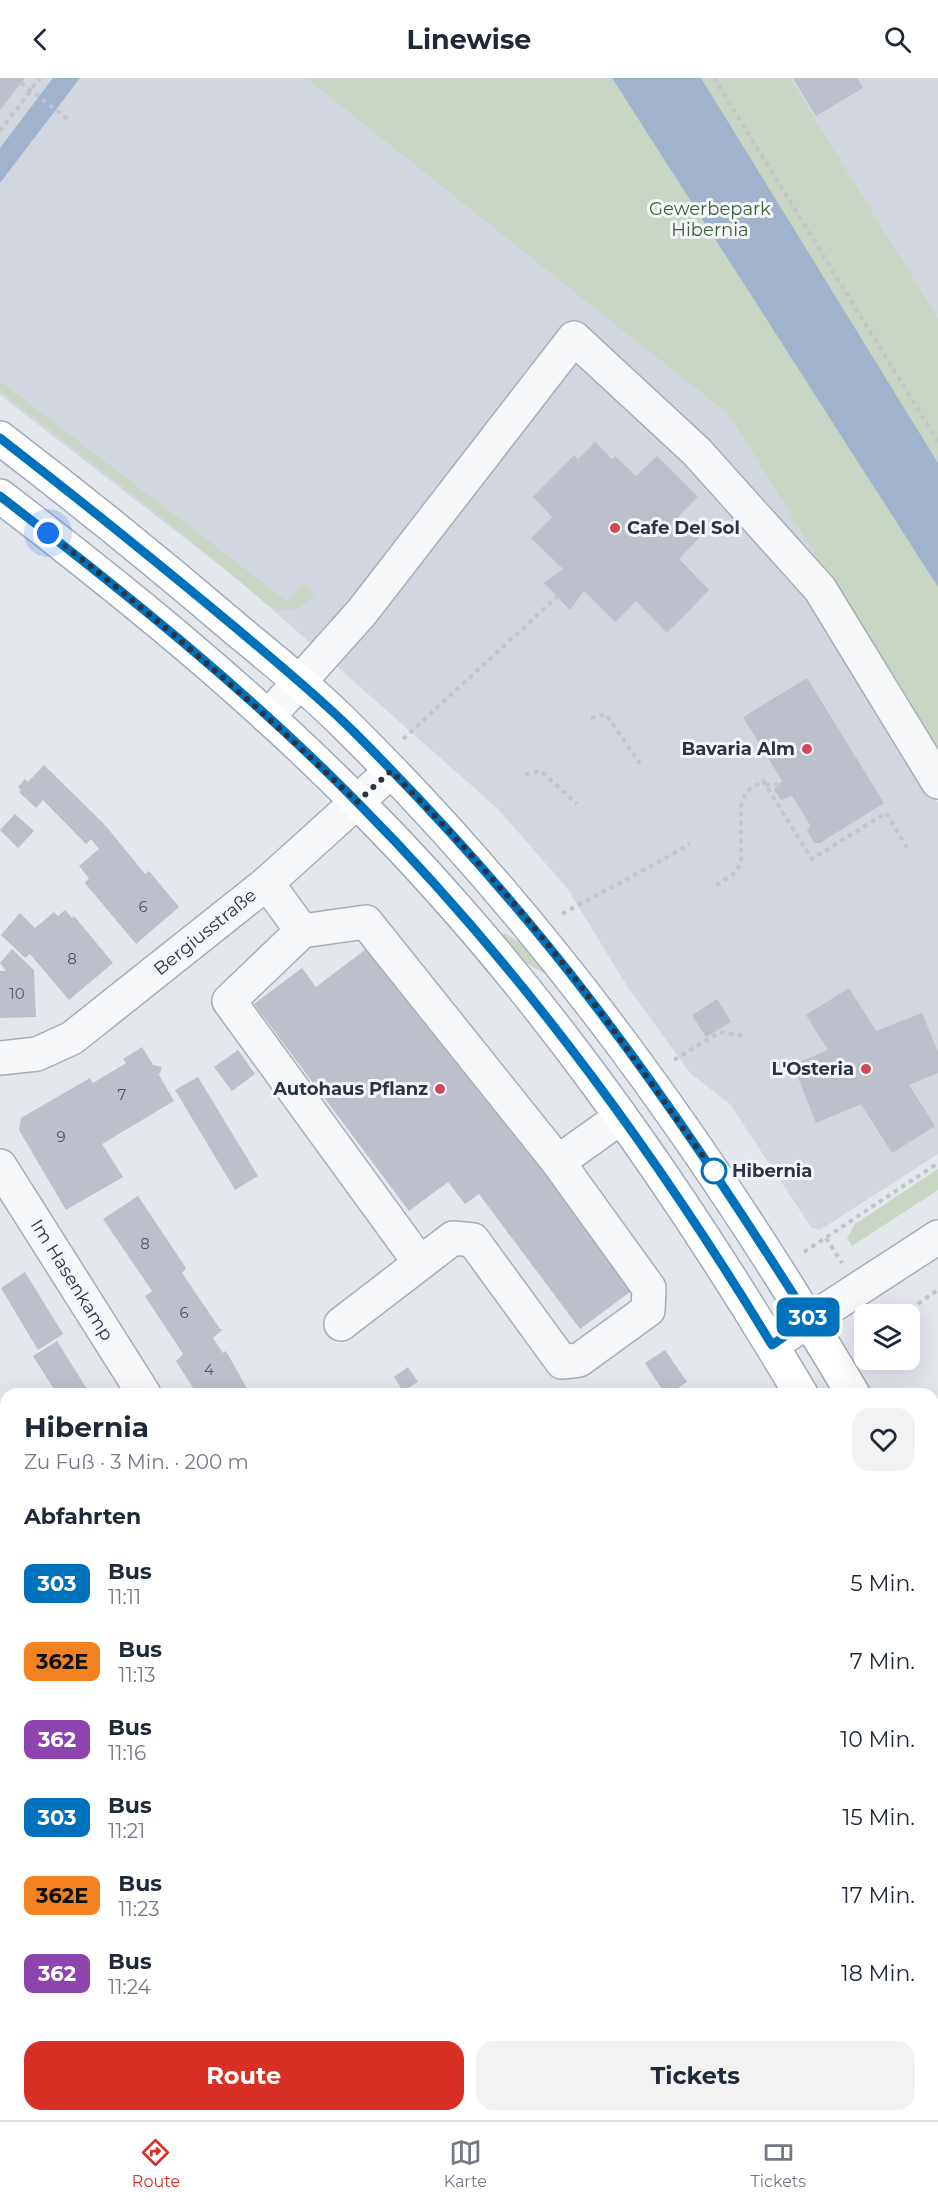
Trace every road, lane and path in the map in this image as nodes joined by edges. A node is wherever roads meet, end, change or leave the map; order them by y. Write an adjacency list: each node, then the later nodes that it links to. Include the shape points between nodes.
1 (40, 78): 4 (path)
2 (714, 78): 8 (path)
3 (21, 83): 4 (path)
4 (31, 90): 5 (path); 6 (path)
5 (69, 120)
6 (0, 131)
7 (0, 438): 11 (main road, via 126,535)
8 (938, 442)
9 (0, 496): 12 (main road, via 97,570)
10 (557, 597): 15 (path)
11 (300, 683): 12 (street); 15 (main road); 17 (street, via 382,586 574,338 697,452 820,589)
12 (268, 717): 20 (main road)
13 (591, 718): 14 (path, via 606,714)
14 (640, 764)
15 (386, 766): 20 (street, Bergiusstraße); 26 (main road)
16 (525, 774): 21 (path, via 542,771)
17 (938, 782)
18 (778, 785): 19 (path)
19 (766, 786): 23 (path, via 812,859 886,813); 25 (path, via 763,781 746,792 739,816 741,863 735,873)
20 (357, 802): 24 (street, Bergiusstraße); 31 (main road, via 531,996)
21 (577, 804)
22 (690, 844): 26 (path, via 637,876)
23 (909, 851)
24 (267, 883): 27 (street); 29 (street, Bergiusstraße, via 72,1038 37,1054)
25 (716, 885)
26 (534, 928): 30 (main road)
27 (303, 931): 32 (street, via 366,922); 37 (street, via 229,1001)
28 (744, 1036): 30 (path, via 720,1032)
29 (0, 1058)
30 (647, 1076): 40 (main road)
31 (621, 1117): 32 (street); 42 (main road)
32 (558, 1162): 37 (street, via 649,1288 648,1310 579,1360 562,1362 473,1240 453,1238)
33 (938, 1163): 36 (path)
34 (0, 1166): 43 (street, Im Hasenkamp)
35 (938, 1237): 40 (street)
36 (826, 1238)
37 (420, 1263): 41 (street)
38 (938, 1290): 39 (path)
39 (918, 1304)
40 (809, 1319): 42 (street); 45 (main road)
41 (341, 1324)
42 (772, 1345): 44 (main road)
43 (140, 1388)
44 (797, 1388)
45 (850, 1388)

